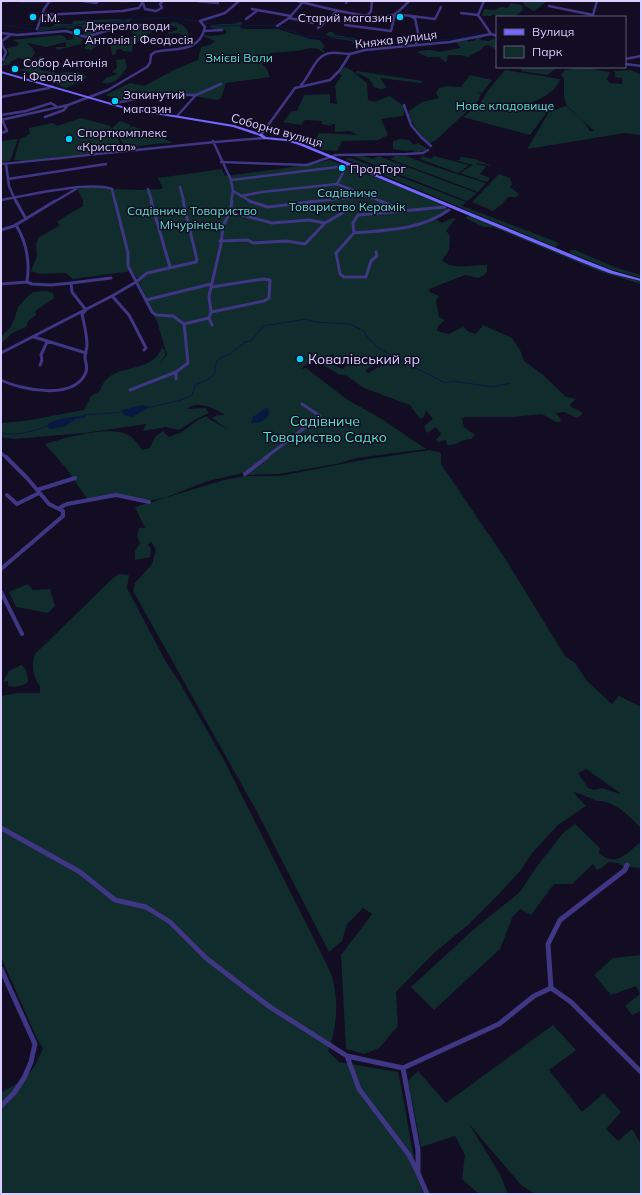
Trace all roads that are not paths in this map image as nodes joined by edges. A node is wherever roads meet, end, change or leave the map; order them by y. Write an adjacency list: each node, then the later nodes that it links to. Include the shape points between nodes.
1 (1, 1): 2 (street)
2 (8, 1)
3 (20, 1): 17 (street)
4 (53, 1): 17 (street)
5 (83, 1): 6 (street)
6 (100, 1)
7 (120, 1): 8 (street)
8 (127, 1)
9 (163, 1): 18 (street, via 160,4 162,8 156,11 144,9)
10 (197, 1): 21 (street)
11 (239, 1): 42 (street, via 225,13 201,20 200,23 205,26)
12 (298, 1): 19 (street)
13 (372, 1): 30 (street)
14 (409, 1): 28 (street)
15 (484, 1): 31 (street)
16 (597, 1): 22 (street, via 593,15)
17 (49, 2): 29 (street)
18 (143, 2): 29 (street, via 139,8 122,12)
19 (303, 2): 20 (street); 33 (street)
20 (311, 2): 26 (street)
21 (218, 3)
22 (549, 6)
23 (441, 7): 32 (street, via 435,19)
24 (252, 9): 25 (street)
25 (258, 10): 33 (street); 34 (street)
26 (337, 11): 30 (street); 39 (street)
27 (461, 13): 31 (street)
28 (395, 14): 30 (street); 32 (street); 38 (street, via 391,31)
29 (42, 15): 40 (street)
30 (368, 15)
31 (478, 15): 44 (street)
32 (412, 16): 47 (street, via 415,18 418,32)
33 (290, 17): 35 (street); 37 (street)
34 (246, 19)
35 (313, 23)
36 (153, 25): 45 (street, via 111,30 86,37 58,30)
37 (277, 26)
38 (345, 26)
39 (318, 28)
40 (37, 29)
41 (222, 30): 42 (street)
42 (204, 31): 60 (street, via 199,42 187,48 155,52 151,55 147,67 108,90)
43 (1, 33): 45 (street)
44 (491, 34): 46 (street, Княжа вулиця); 47 (street, Княжа вулиця, via 450,42)
45 (10, 35): 50 (street, via 2,41 6,49 6,57)
46 (496, 36)
47 (416, 44): 48 (street, Княжа вулиця)
48 (350, 54): 57 (street, Княжа вулиця, via 330,79); 57 (street, via 326,53 321,56 306,81)
49 (641, 56): 51 (street)
50 (3, 60)
51 (626, 62)
52 (626, 62): 53 (street)
53 (641, 66)
54 (1, 72): 56 (main road, Соборна вулиця)
55 (222, 84): 58 (street)
56 (52, 86): 59 (street); 60 (main road, Соборна вулиця)
57 (300, 86): 69 (street, via 295,88)
58 (196, 95): 61 (street, via 170,95); 65 (street)
59 (1, 97)
60 (90, 97): 61 (main road, Соборна вулиця); 62 (street)
61 (111, 104): 65 (main road, Соборна вулиця)
62 (68, 105): 64 (street); 66 (street, via 64,110)
63 (404, 105): 72 (street, via 410,122)
64 (57, 107): 67 (street); 67 (street, via 50,103)
65 (177, 116): 69 (main road, Соборна вулиця, via 234,126)
66 (45, 117)
67 (1, 118): 68 (street, via 7,131)
68 (1, 133)
69 (261, 135): 70 (main road, Соборна вулиця)
70 (265, 138): 71 (street); 74 (main road, Соборна вулиця, via 286,140)
71 (213, 141): 75 (street); 77 (street)
72 (431, 146)
73 (428, 150): 74 (street, via 423,153 348,154)
74 (332, 157): 75 (street, Соборна вулиця, via 307,165); 79 (main road)
75 (221, 162): 81 (street)
76 (1, 164): 77 (street)
77 (6, 164): 80 (street)
78 (106, 164): 80 (street)
79 (347, 165): 81 (street); 82 (street); 105 (main road, via 611,272)
80 (8, 179): 89 (street)
81 (231, 180): 86 (street)
82 (337, 184): 87 (street); 88 (street)
83 (180, 187): 103 (street, via 197,260)
84 (76, 189): 89 (street); 96 (street); 107 (street, via 103,186 112,189 128,253 128,266)
85 (148, 190): 103 (street)
86 (233, 191): 87 (street); 94 (street)
87 (241, 196): 88 (street, via 260,207 268,207)
88 (366, 196): 92 (street)
89 (13, 198): 90 (street); 96 (street)
90 (1, 200)
91 (445, 207): 92 (street)
92 (402, 210): 100 (street, via 358,216 353,219)
93 (449, 210): 100 (street, via 437,219 417,227)
94 (230, 212): 97 (street, via 272,223 309,220); 101 (street, via 223,226)
95 (344, 212): 97 (street)
96 (26, 219): 98 (street)
97 (325, 223): 101 (street, via 305,244 286,241)
98 (16, 225): 99 (street); 106 (street, via 27,251)
99 (1, 230)
100 (354, 233): 102 (street, via 336,254 340,274 344,277 366,277 371,261 377,256)
101 (220, 241): 110 (street)
102 (376, 252)
103 (170, 267): 107 (street, via 150,272)
104 (111, 278): 108 (street)
105 (641, 280)
106 (27, 282): 108 (street, via 51,286); 109 (street)
107 (136, 282): 111 (street); 112 (street)
108 (71, 283): 113 (street, via 72,292)
109 (1, 284)
110 (212, 285): 112 (street); 114 (street, via 209,296); 114 (street, via 263,279 268,279 271,283 269,298 264,301)
111 (112, 296): 113 (street); 120 (street, via 129,315 146,348)
112 (146, 300): 116 (street, via 156,315 172,316)
113 (86, 310): 118 (street); 122 (street, via 82,314 87,338)
114 (211, 312): 115 (street)
115 (209, 318): 116 (street); 117 (street)
116 (184, 324): 124 (street, via 188,363)
117 (212, 325)
118 (34, 337): 119 (street); 121 (street)
119 (47, 342): 122 (street); 123 (street)
120 (144, 350)
121 (1, 353)
122 (86, 353): 126 (street, via 85,360 88,365 85,374 68,387 52,391 29,389)
123 (40, 365)
124 (176, 372): 125 (street); 127 (street)
125 (176, 379)
126 (2, 380)
127 (130, 390)
128 (302, 404): 130 (street, via 320,416)
129 (1, 453): 132 (street)
130 (245, 474)
131 (75, 478): 132 (street)
132 (38, 491): 133 (street, via 17,504); 135 (street, via 49,504)
133 (7, 494)
134 (149, 502): 135 (street, via 106,496 66,504)
135 (59, 508): 136 (street, via 63,511 63,516)
136 (1, 569)
137 (1, 594): 138 (street)
138 (22, 634)
139 (1, 828): 143 (street, via 80,872 114,900 146,907 170,922 206,958 270,1007)
140 (627, 865): 142 (street, via 625,870 560,920 548,944)
141 (1, 969): 146 (street, via 35,1044 34,1055 24,1078 14,1094)
142 (551, 988): 144 (street, via 534,996 499,1024); 145 (street, via 571,1002)
143 (347, 1056): 144 (street); 147 (street, via 359,1089 410,1155)
144 (403, 1068): 147 (street, via 418,1150)
145 (641, 1072)
146 (1, 1106)
147 (418, 1173): 148 (street)
148 (427, 1194)

